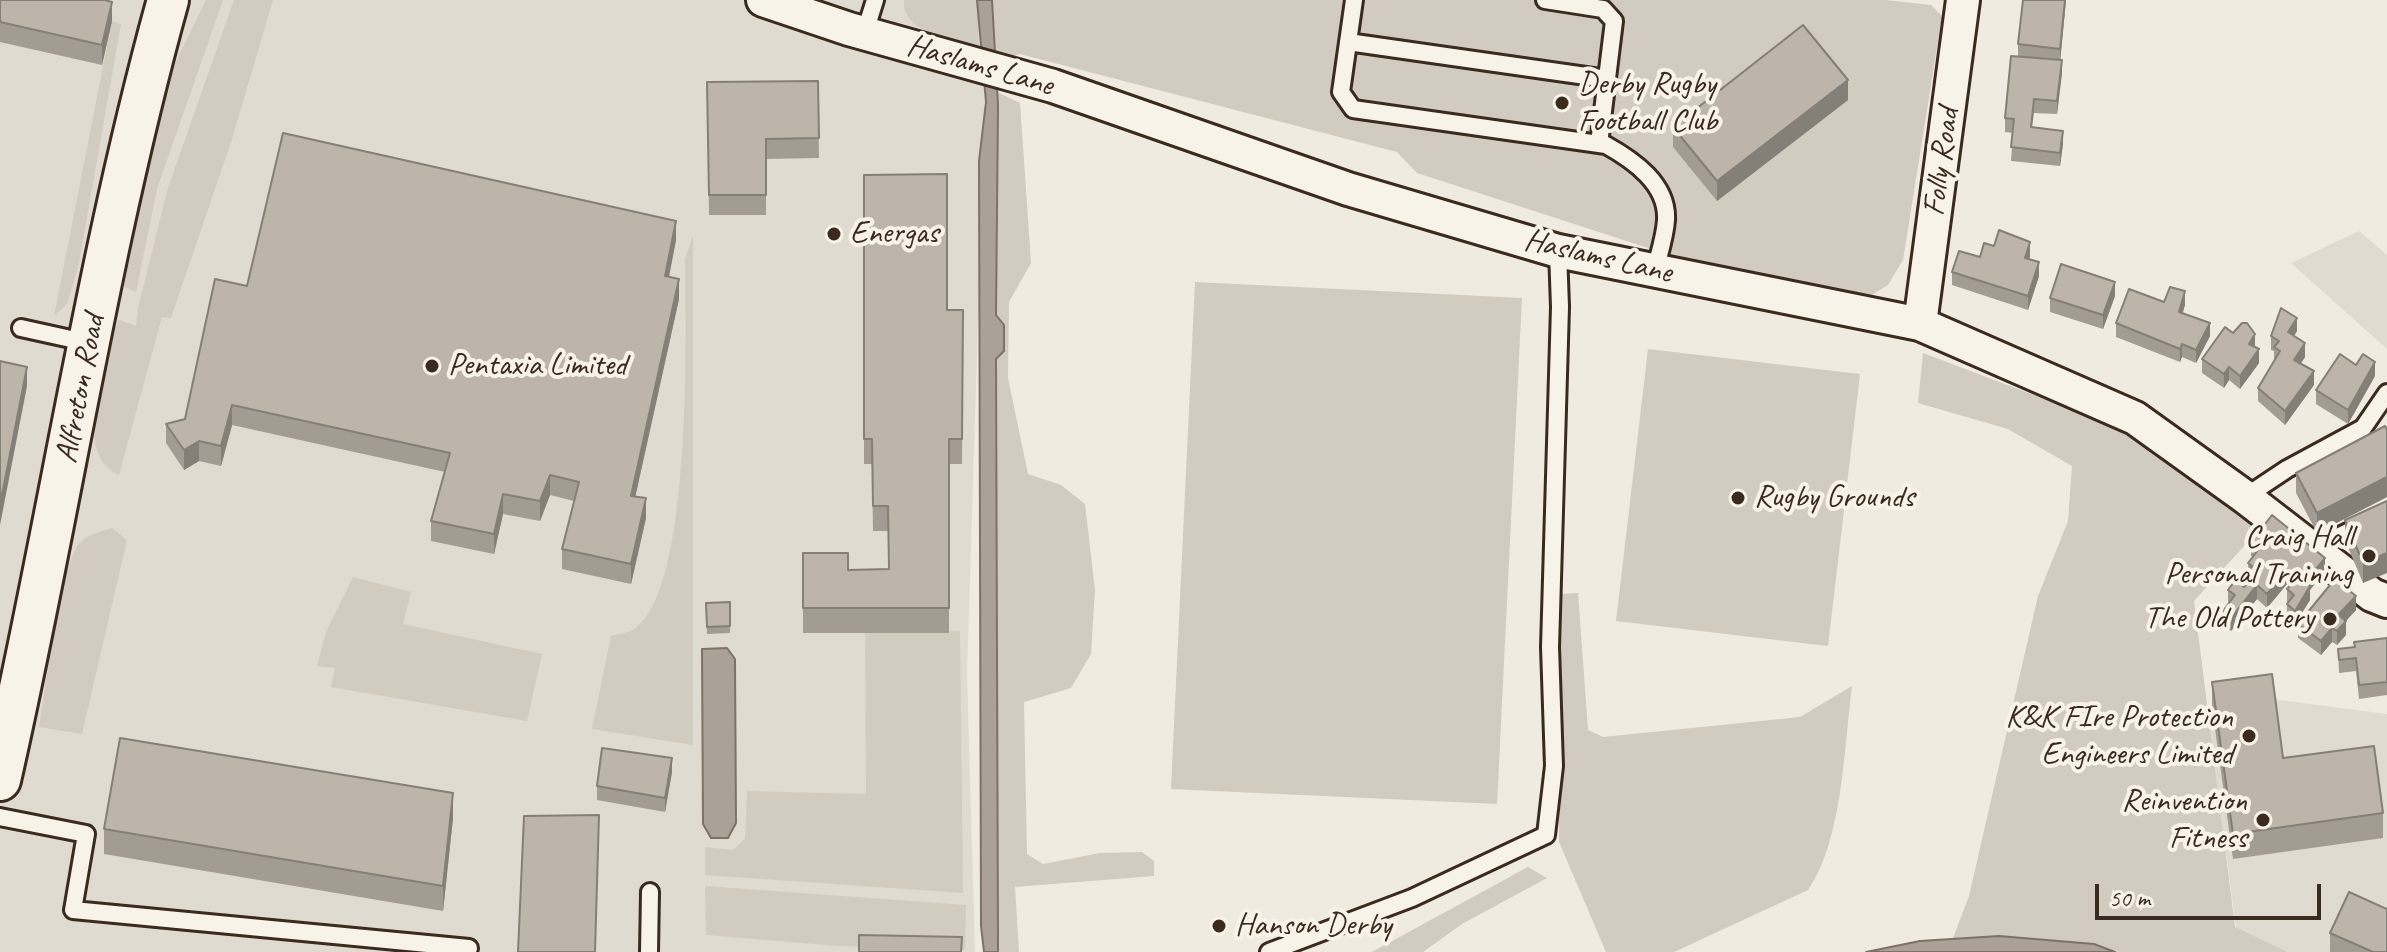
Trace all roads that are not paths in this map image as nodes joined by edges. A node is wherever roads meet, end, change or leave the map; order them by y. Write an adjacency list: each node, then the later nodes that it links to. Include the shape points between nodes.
1 (763, 0): 7 (street, Haslams Lane)
2 (875, 0): 7 (lane)
3 (1354, 0): 8 (lane)
4 (1545, 0): 9 (lane, via 1603,9 1614,21)
5 (1963, 0): 13 (street, Folly Road)
6 (163, 1): 15 (street, Alfreton Road)
7 (865, 32): 11 (street, Haslams Lane, via 1053,86 1348,189)
8 (1348, 42): 9 (lane); 10 (lane, via 1341,92 1353,109)
9 (1607, 79): 10 (lane)
10 (1599, 144): 12 (lane, via 1632,159 1652,179 1667,217)
11 (1558, 251): 12 (street, Haslams Lane); 26 (lane, via 1550,647 1554,766 1546,835 1412,898)
12 (1655, 270): 13 (street, Haslams Lane)
13 (1920, 324): 17 (street, Haslams Lane, via 2135,418)
14 (21, 328): 15 (lane)
15 (90, 343): 21 (street, Alfreton Road)
16 (2387, 393): 17 (lane, via 2363,428)
17 (2245, 497): 19 (street, Haslams Lane)
18 (2387, 513): 19 (lane)
19 (2313, 549): 20 (street, Haslams Lane)
20 (2387, 601)
21 (0, 780)
22 (0, 817): 24 (lane, via 86,834 73,910)
23 (650, 892): 25 (lane)
24 (469, 948)
25 (649, 952)
26 (1269, 952)

